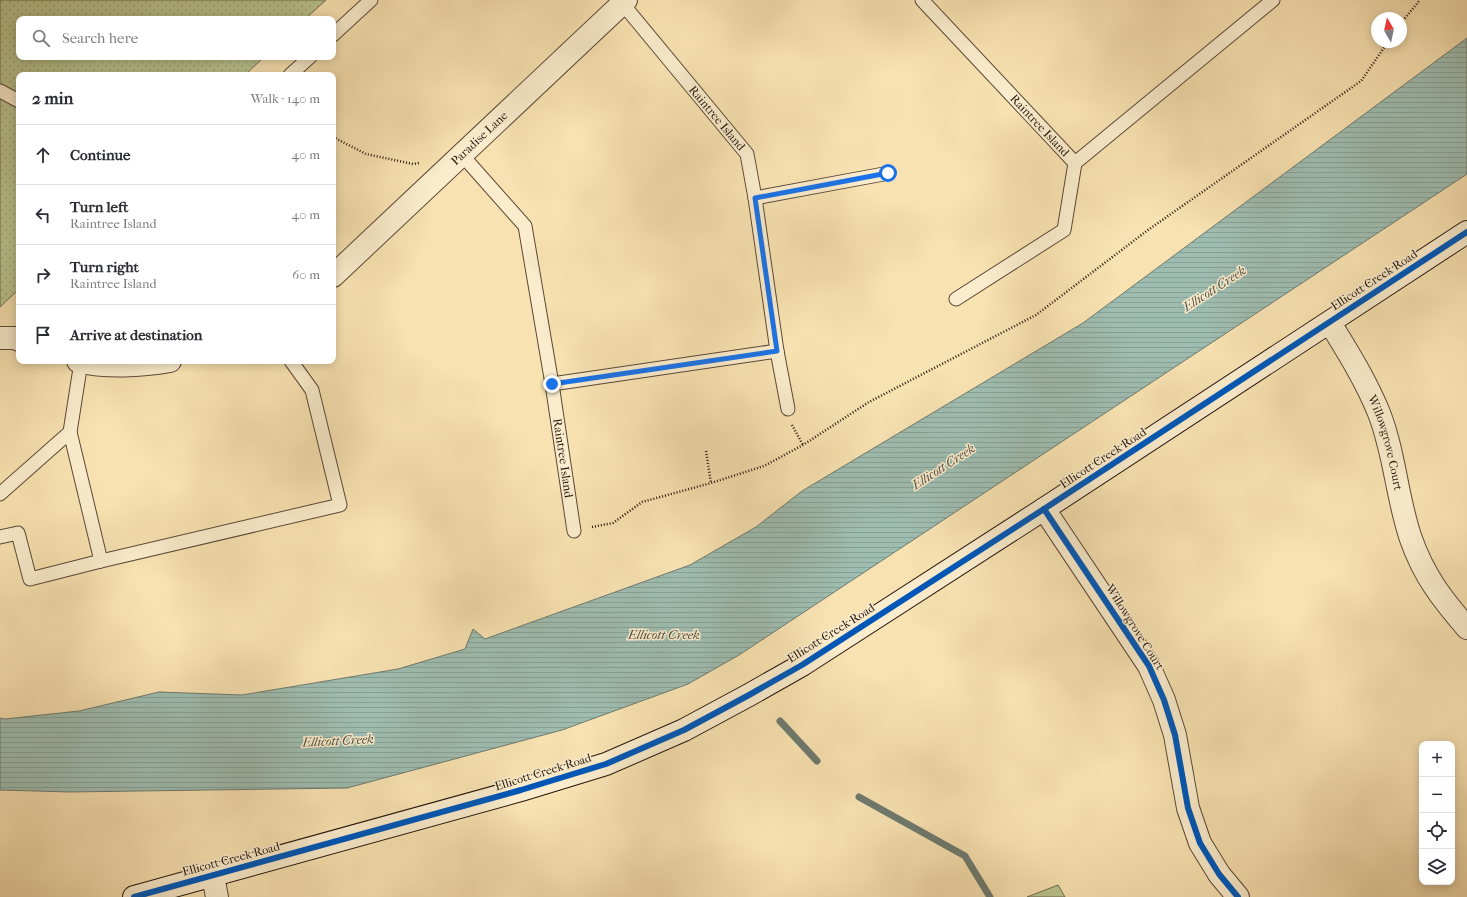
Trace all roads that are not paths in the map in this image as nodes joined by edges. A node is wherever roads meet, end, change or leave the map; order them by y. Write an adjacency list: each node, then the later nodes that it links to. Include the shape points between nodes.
1 (371, 0): 5 (lane)
2 (922, 0): 11 (lane, Raintree Island)
3 (1273, 0): 11 (lane)
4 (624, 2): 10 (street, Paradise Lane); 13 (lane, Raintree Island, via 747,154)
5 (336, 32)
6 (307, 60): 7 (lane)
7 (293, 72)
8 (0, 91): 9 (lane)
9 (16, 99)
10 (462, 155): 15 (street, Paradise Lane); 23 (lane, Raintree Island, via 525,226)
11 (1075, 163): 16 (lane, via 1064,230)
12 (888, 173): 13 (lane)
13 (755, 198): 18 (lane, Raintree Island)
14 (1467, 232): 17 (street, Ellicott Creek Road)
15 (336, 273)
16 (956, 299)
17 (1330, 323): 27 (street, Ellicott Creek Road); 31 (street, Willowgrove Court, via 1363,377 1379,414 1391,451 1411,539 1425,573 1441,598)
18 (777, 351): 23 (lane); 24 (lane, Raintree Island)
19 (80, 364): 25 (lane)
20 (106, 364): 21 (street)
21 (149, 364)
22 (293, 364): 30 (lane, via 312,390 340,505)
23 (552, 384): 28 (lane, Raintree Island)
24 (789, 415)
25 (70, 432): 26 (lane); 30 (lane)
26 (0, 494)
27 (1044, 509): 32 (street, Ellicott Creek Road, via 802,665 684,730 606,764 549,782); 35 (street, Willowgrove Court, via 1149,666 1164,700 1175,735 1188,808 1200,843 1219,874)
28 (574, 531)
29 (0, 537): 30 (lane, via 18,533 30,579)
30 (101, 561)
31 (1467, 628)
32 (213, 876): 33 (street, Ellicott Creek Road); 34 (street)
33 (134, 897)
34 (217, 897)
35 (1238, 897)

